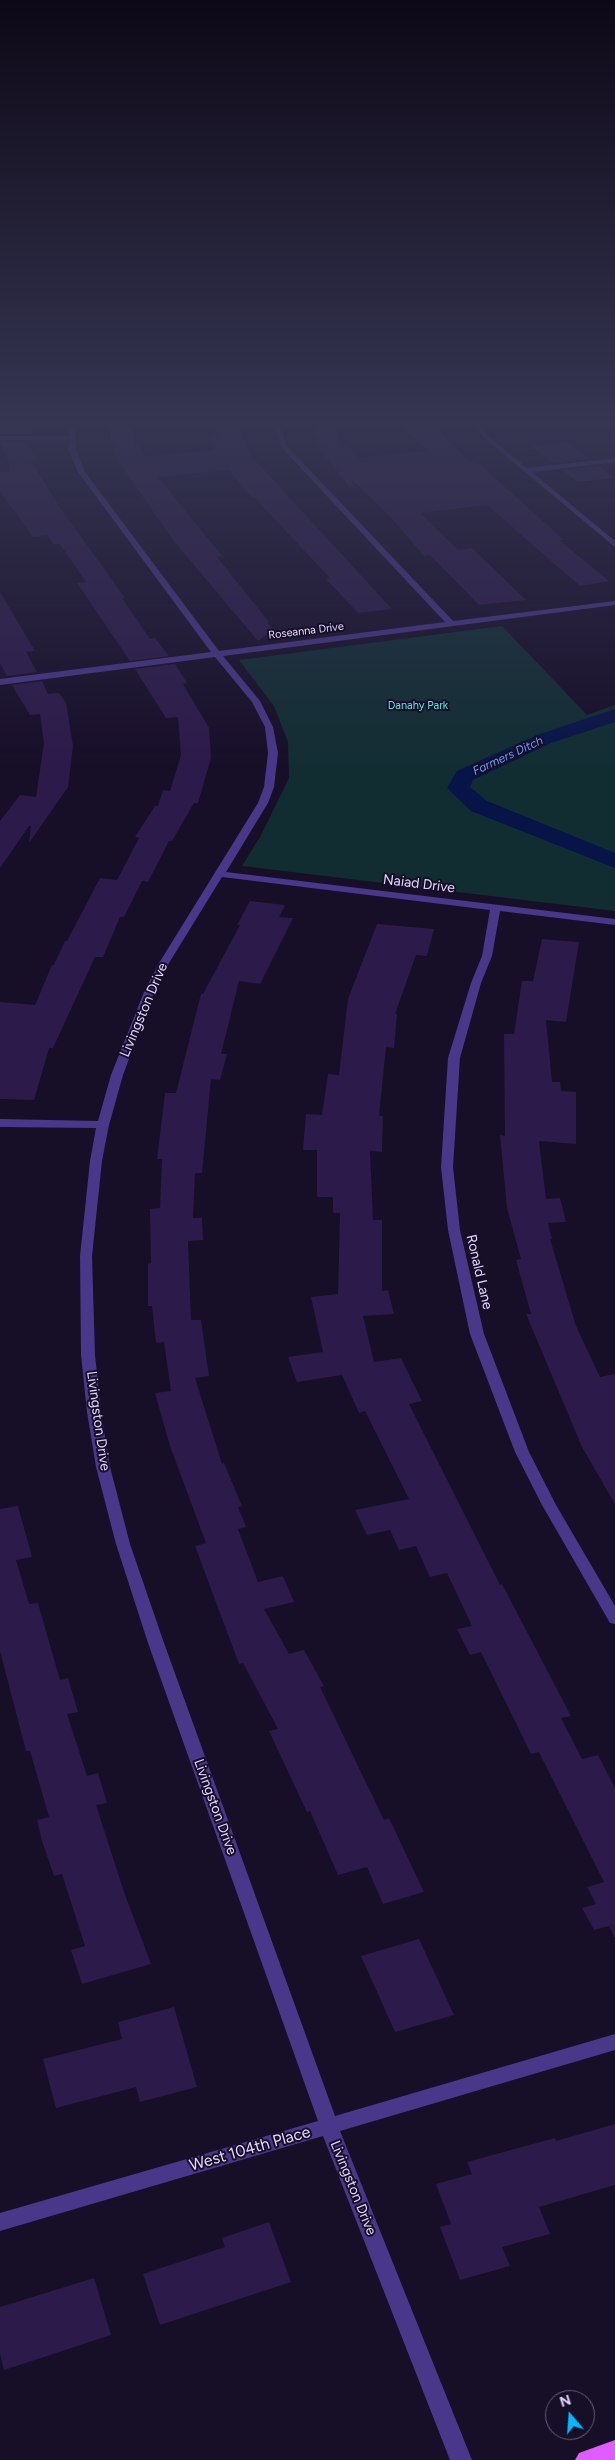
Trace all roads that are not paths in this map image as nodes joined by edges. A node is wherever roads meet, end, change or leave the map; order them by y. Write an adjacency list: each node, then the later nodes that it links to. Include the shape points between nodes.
1 (133, 541): 5 (street, Livingston Drive)
2 (373, 541): 4 (street)
3 (615, 603): 4 (street, Roseanna Drive)
4 (452, 624): 5 (street, Roseanna Drive)
5 (217, 654): 6 (street, Roseanna Drive); 7 (street, Livingston Drive, via 264,714 273,753 269,786 262,803)
6 (0, 682)
7 (220, 874): 8 (street, Naiad Drive); 11 (street, Livingston Drive, via 149,992 117,1075)
8 (496, 907): 9 (street, Naiad Drive); 12 (street, Ronald Lane, via 487,956 454,1058 447,1167 454,1230 477,1334 522,1452 549,1506)
9 (615, 922)
10 (0, 1123): 11 (street)
11 (103, 1125): 14 (street, Livingston Drive, via 86,1256 88,1355 103,1467 123,1544 156,1643)
12 (615, 1619)
13 (615, 2042): 14 (street, West 104th Place)
14 (328, 2126): 15 (street, West 104th Place); 17 (street, Livingston Drive)
15 (0, 2222)
16 (615, 2450): 18 (main road)
17 (461, 2460)
18 (586, 2460)

